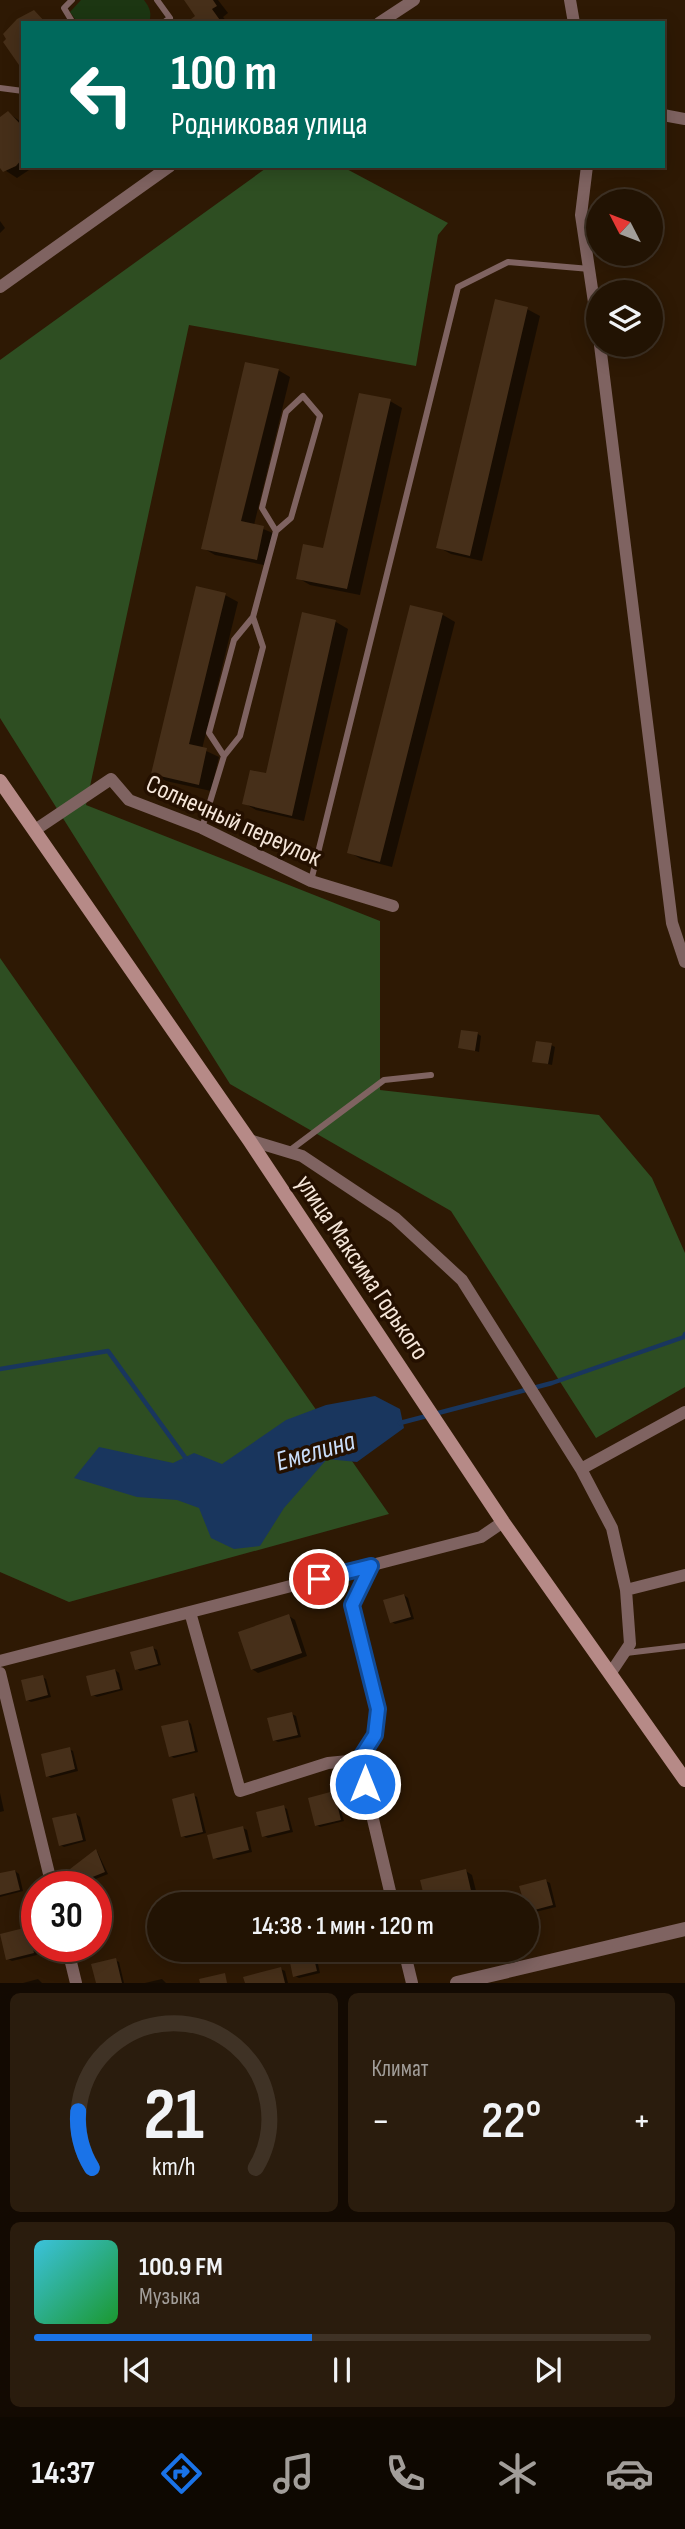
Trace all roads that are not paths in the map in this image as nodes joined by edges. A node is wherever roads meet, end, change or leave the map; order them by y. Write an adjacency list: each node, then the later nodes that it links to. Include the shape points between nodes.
1 (72, 0): 5 (lane, via 64,8)
2 (157, 0): 6 (lane, via 170,18)
3 (414, 0): 7 (street)
4 (570, 0): 8 (street)
5 (72, 21)
6 (166, 21)
7 (382, 21)
8 (574, 21)
9 (0, 88): 10 (lane)
10 (21, 91)
11 (665, 115): 12 (street)
12 (685, 119)
13 (167, 168): 17 (street)
14 (587, 168): 15 (street, via 581,215)
15 (592, 269): 16 (street); 25 (lane, via 508,262 458,287)
16 (593, 280)
17 (0, 287)
18 (601, 357): 27 (street, via 672,923)
19 (276, 531): 19 (lane, via 291,518 320,416 303,396 286,412 262,508); 20 (lane)
20 (253, 617): 21 (lane, via 263,647 240,736); 21 (lane, via 234,640 209,733)
21 (224, 756): 23 (lane)
22 (0, 781): 24 (main road, улица Максима Горького)
23 (202, 828): 24 (street, Солнечный переулок, via 129,800 111,779); 25 (street, Солнечный переулок)
24 (35, 830): 29 (main road, улица Максима Горького)
25 (311, 881): 26 (street, Солнечный переулок)
26 (393, 906)
27 (685, 962)
28 (432, 1075): 30 (lane, via 384,1080)
29 (249, 1140): 30 (street); 33 (main road, улица Максима Горького)
30 (287, 1152): 32 (street, via 302,1156 395,1218 462,1280)
31 (685, 1412): 32 (street)
32 (581, 1469): 36 (street, via 612,1528)
33 (503, 1522): 34 (street, via 481,1537); 42 (main road, улица Максима Горького)
34 (371, 1566): 37 (street); 43 (street, via 352,1605 378,1709 375,1735)
35 (685, 1575): 36 (street)
36 (626, 1590): 39 (street, via 630,1644)
37 (190, 1612): 40 (street); 43 (street, via 240,1791 328,1763)
38 (685, 1646): 39 (lane)
39 (624, 1654): 42 (street)
40 (0, 1661)
41 (0, 1674): 45 (street)
42 (610, 1674): 44 (main road, улица Максима Горького)
43 (359, 1760): 46 (street)
44 (685, 1780)
45 (48, 1871)
46 (390, 1892)
47 (685, 1929): 52 (street)
48 (71, 1962): 50 (street)
49 (407, 1962): 51 (street)
50 (76, 1983)
51 (412, 1983)
52 (457, 1983)

